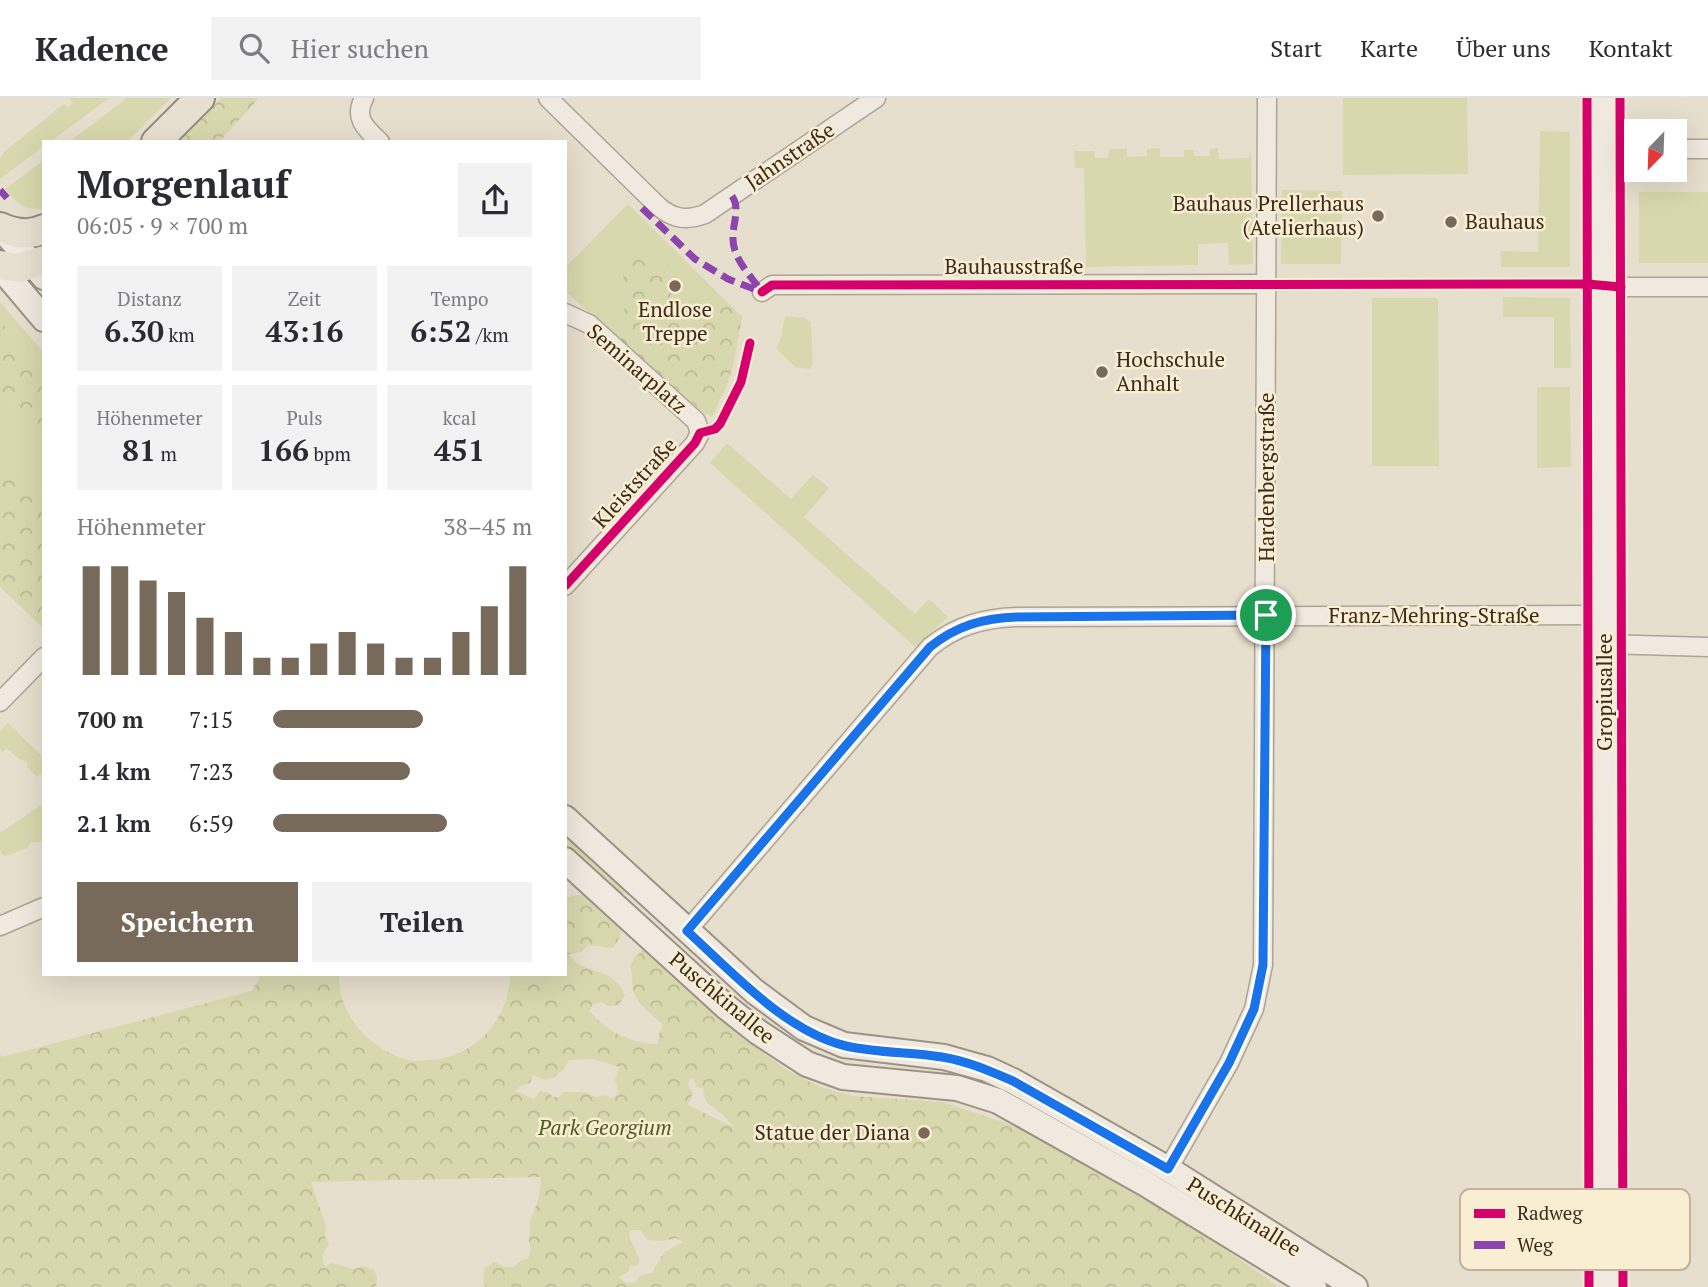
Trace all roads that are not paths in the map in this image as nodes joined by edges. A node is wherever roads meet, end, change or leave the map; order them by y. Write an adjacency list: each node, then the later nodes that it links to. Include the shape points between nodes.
1 (200, 98): 7 (main road)
2 (364, 98): 8 (street, via 360,115)
3 (548, 98): 4 (street, Jahnstraße, via 666,213 688,219 705,214)
4 (876, 98)
5 (1267, 98): 17 (street, Hardenbergstraße)
6 (1604, 98): 12 (main road, Gropiusallee)
7 (158, 140)
8 (378, 140)
9 (1624, 149): 12 (street)
10 (1687, 149): 11 (street)
11 (1708, 149)
12 (1604, 150): 18 (main road, Gropiusallee)
13 (0, 227): 14 (main road, via 24,234); 16 (main road)
14 (42, 230)
15 (0, 266): 16 (main road); 22 (main road)
16 (41, 267)
17 (1268, 284): 20 (street, Bauhausstraße, via 772,285); 25 (street, Hardenbergstraße)
18 (1604, 287): 19 (street); 26 (main road, Gropiusallee)
19 (1708, 287)
20 (762, 292)
21 (567, 314): 23 (street, Seminarplatz, via 589,324 696,421)
22 (42, 317)
23 (700, 433): 24 (street, Kleiststraße)
24 (567, 584)
25 (1266, 615): 26 (street, Franz-Mehring-Straße); 35 (street, Franz-Mehring-Straße, via 998,617 957,628 930,647); 36 (street, Hardenbergstraße, via 1263,965 1254,1009 1234,1052)
26 (1605, 615): 27 (main road, Gropiusallee)
27 (1605, 645): 28 (street); 37 (main road, Gropiusallee)
28 (1708, 647)
29 (42, 659): 30 (street)
30 (0, 702)
31 (567, 820): 35 (main road, Puschkinallee)
32 (567, 862): 38 (main road, Puschkinallee, via 725,1006 797,1058 843,1077 948,1087 998,1101 1146,1184)
33 (42, 908): 34 (street)
34 (0, 926)
35 (687, 931): 36 (main road, Puschkinallee, via 763,999 822,1037 844,1045 944,1057 987,1069)
36 (1168, 1169): 39 (main road, Puschkinallee)
37 (1606, 1189)
38 (1314, 1287)
39 (1355, 1287)

